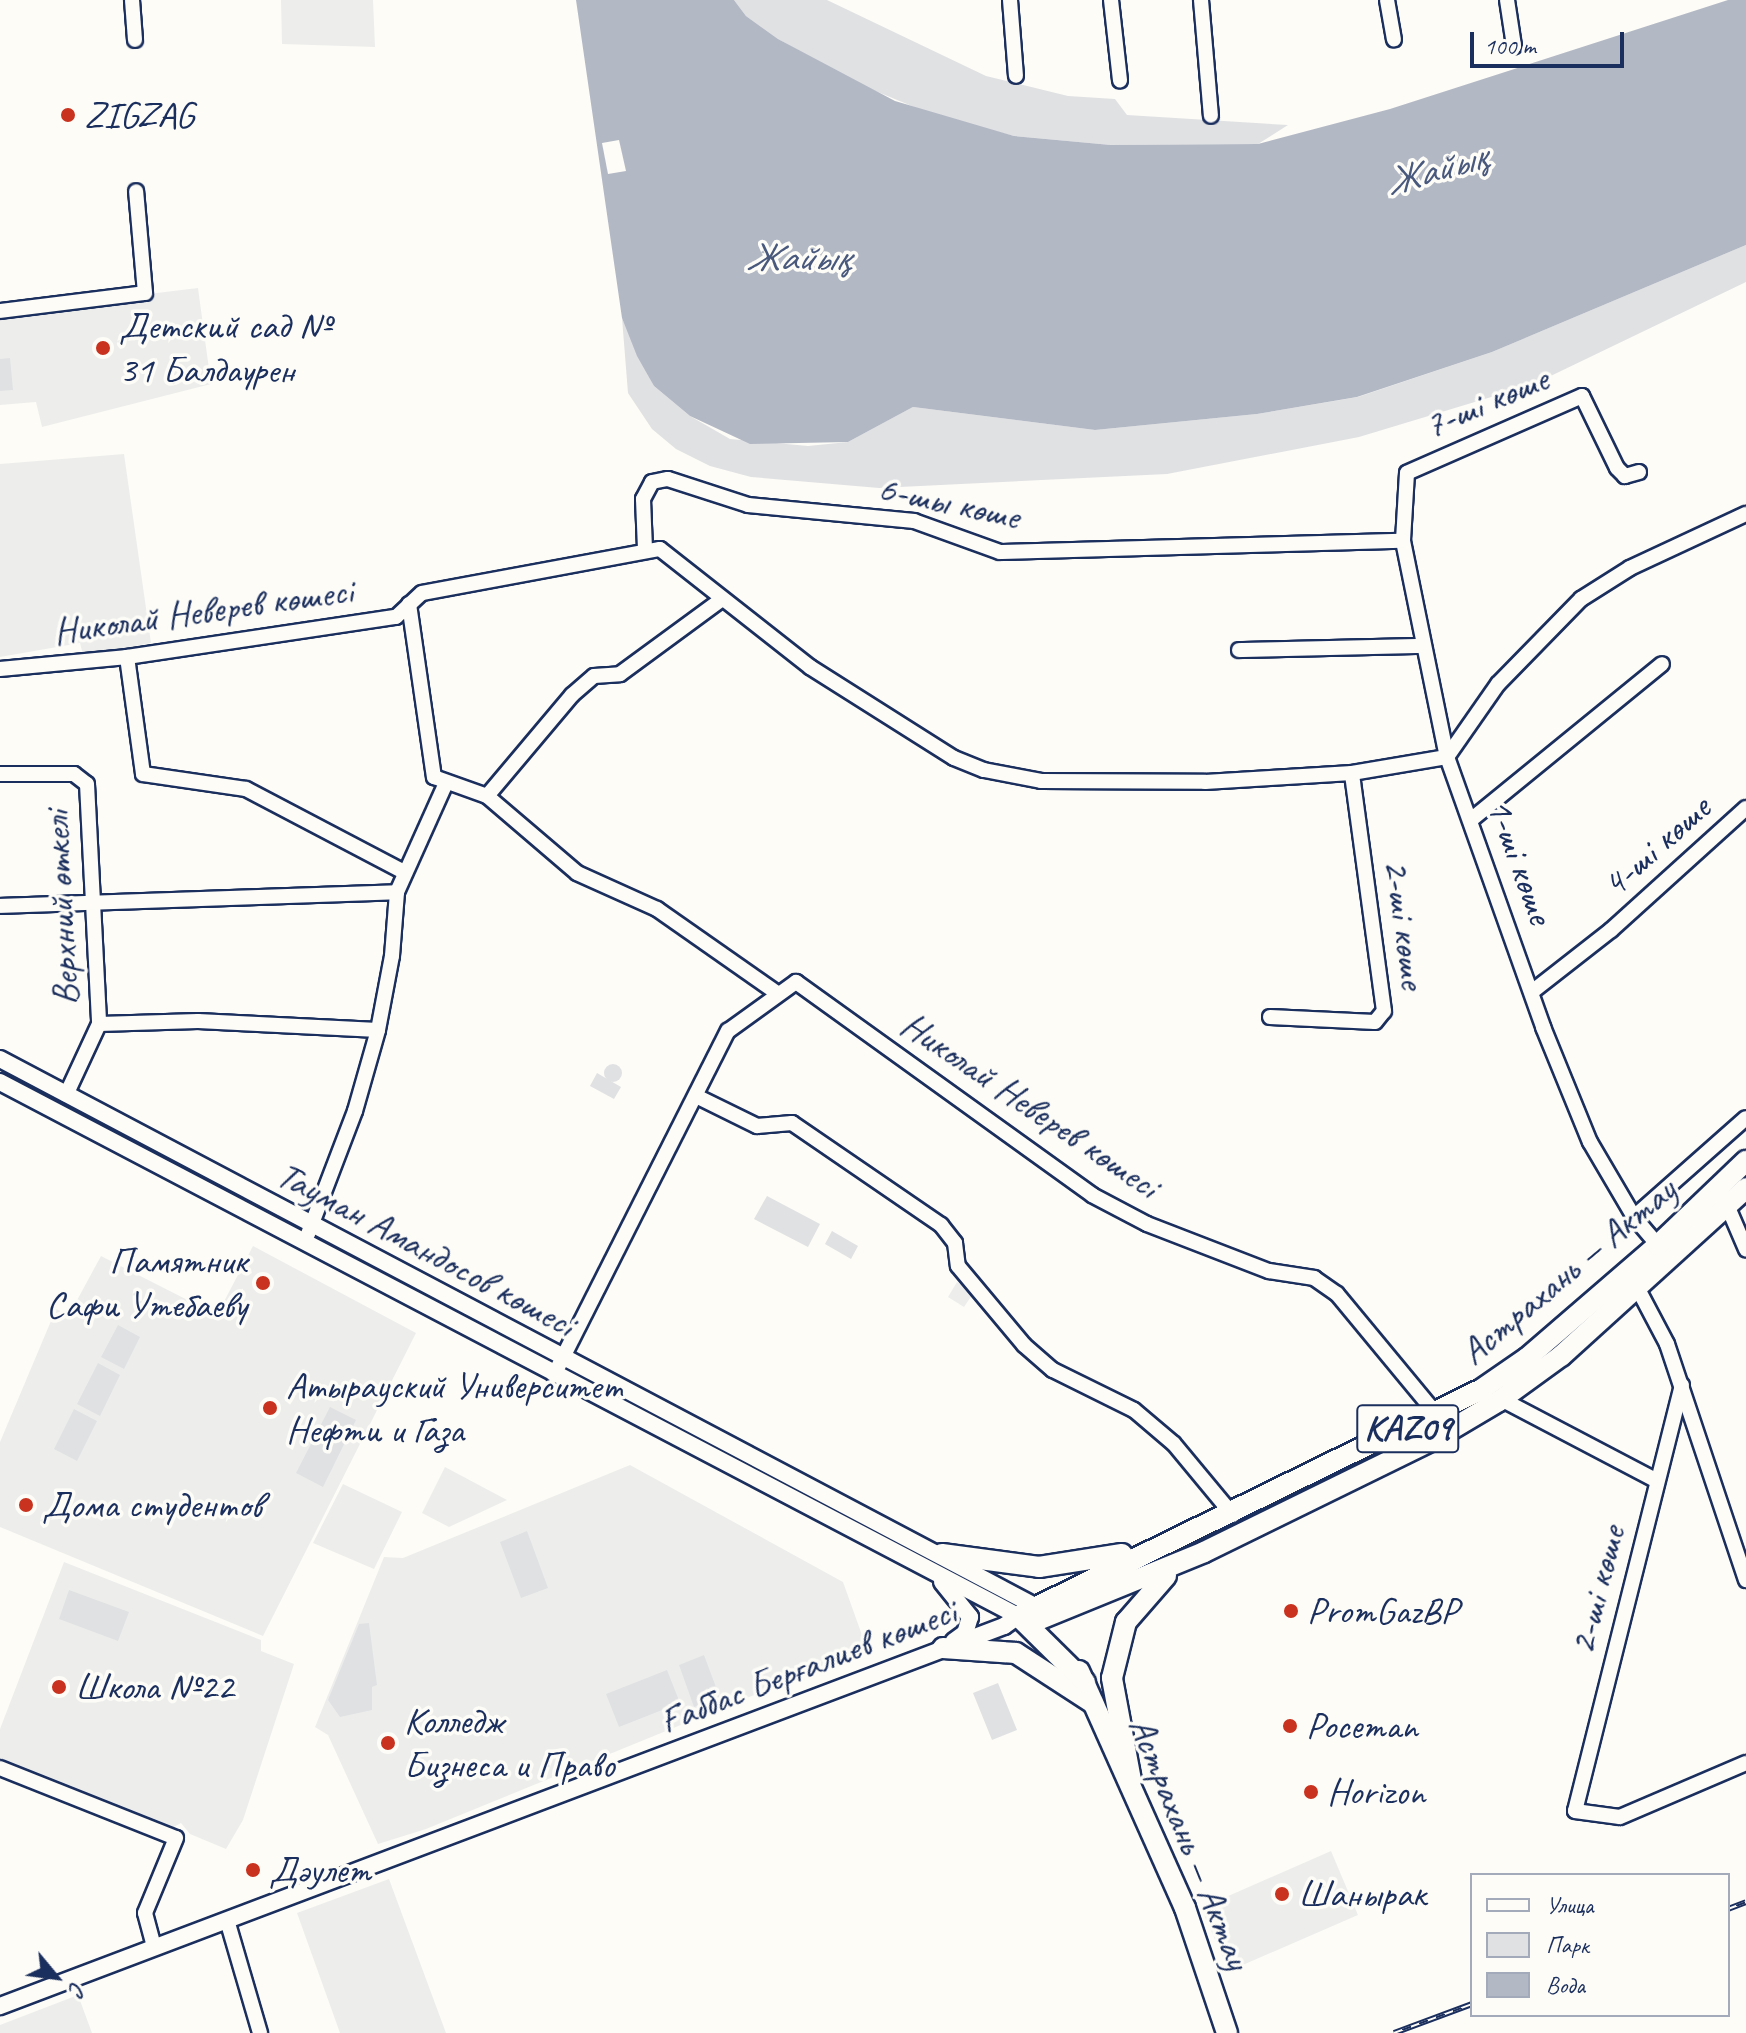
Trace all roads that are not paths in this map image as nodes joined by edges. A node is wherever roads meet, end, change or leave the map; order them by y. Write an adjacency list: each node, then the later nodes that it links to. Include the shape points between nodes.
1 (132, 0): 8 (street)
2 (1010, 0): 10 (street)
3 (1111, 0): 11 (street)
4 (1201, 0): 12 (street)
5 (1387, 0): 7 (street)
6 (1507, 0): 9 (street)
7 (1394, 39)
8 (135, 40)
9 (1514, 46)
10 (1016, 76)
11 (1120, 80)
12 (1211, 116)
13 (136, 191): 14 (street, via 145,293)
14 (0, 311)
15 (1639, 472): 16 (street, 7-шi көше, via 1625,476 1617,468 1582,396)
16 (1407, 473): 18 (street, 1-ші көше)
17 (1746, 514): 27 (street, via 1630,568 1581,599 1498,684)
18 (1403, 541): 19 (street, 6-шы көше, via 1000,552 914,521 748,505 668,479 652,482 643,499); 22 (street, 1-ші көше)
19 (645, 549): 20 (street, via 672,556); 21 (street, Николай Неверев көшесі, via 422,593)
20 (722, 599): 28 (street, via 810,667 954,758 984,770 1041,781 1205,782); 31 (street, via 620,674 594,676)
21 (409, 604): 24 (street, Николай Неверев көшесі, via 396,617); 30 (street, Николай Неверев көшесі, via 432,774)
22 (1420, 646): 23 (street); 27 (street, 1-ші көше)
23 (1239, 650)
24 (127, 657): 26 (street, Николай Неверев көшесі); 34 (street, via 143,774 246,789)
25 (1662, 664): 33 (street)
26 (0, 669)
27 (1447, 757): 28 (street); 33 (street, 1-ші көше)
28 (1352, 773): 40 (street, 2-ші көше, via 1384,1011 1375,1022)
29 (0, 774): 36 (street, Верхний өткелі, via 74,774 87,784)
30 (446, 783): 31 (street); 34 (street)
31 (487, 796): 39 (street, via 577,873 657,909)
32 (1746, 808): 38 (street, 4-шi көше, via 1611,930)
33 (1472, 819): 38 (street, 1-ші көше)
34 (404, 872): 35 (street)
35 (397, 892): 36 (street); 42 (street)
36 (92, 904): 37 (street); 41 (street, Верхний өткелі)
37 (0, 906)
38 (1533, 991): 51 (street, 1-ші көше, via 1590,1142)
39 (777, 993): 46 (street, via 756,1015 728,1031); 61 (street, Николай Неверев көшесі, via 796,982 1092,1195 1147,1224 1269,1271 1314,1278 1337,1294)
40 (1270, 1017)
41 (99, 1024): 42 (street, via 198,1021); 45 (street)
42 (378, 1030): 52 (street)
43 (3, 1059): 45 (main road, Тауман Амандосов көшесі)
44 (3, 1085): 53 (main road, Тауман Амандосов көшесі)
45 (66, 1095): 52 (main road, Тауман Амандосов көшесі)
46 (698, 1097): 57 (street); 63 (street, via 757,1126 792,1123 941,1225 955,1243 958,1266 1024,1345 1053,1370 1134,1410 1174,1444)
47 (1746, 1118): 51 (street)
48 (1746, 1161): 50 (highway, Астрахань — Актау / KAZ09)
49 (1746, 1188): 50 (highway, Астрахань — Актау / KAZ09)
50 (1724, 1196): 54 (street); 55 (highway, Астрахань — Актау / KAZ09)
51 (1634, 1217): 55 (street, 1-ші көше)
52 (313, 1224): 53 (street); 57 (main road, Тауман Амандосов көшесі)
53 (303, 1244): 58 (main road, Тауман Амандосов көшесі)
54 (1746, 1249)
55 (1664, 1252): 56 (highway, Астрахань — Актау / KAZ09); 61 (highway, Астрахань — Актау / KAZ09, via 1527,1358)
56 (1638, 1289): 59 (street); 60 (highway, Астрахань — Актау / KAZ09)
57 (563, 1358): 58 (street); 66 (main road, Тауман Амандосов көшесі)
58 (554, 1375): 66 (main road, Тауман Амандосов көшесі)
59 (1682, 1385): 62 (street, 2-ші көше); 67 (street)
60 (1501, 1399): 62 (street); 65 (highway, Астрахань — Актау / KAZ09, via 1435,1439)
61 (1437, 1415): 63 (highway, Астрахань — Актау / KAZ09)
62 (1657, 1481): 71 (street, 2-ші көше, via 1575,1811 1620,1817)
63 (1233, 1515): 64 (highway, Астрахань — Актау / KAZ09)
64 (1194, 1528): 65 (highway); 66 (highway, via 1080,1564); 68 (highway, Астрахань — Актау / KAZ09)
65 (1204, 1552): 68 (highway, Астрахань — Актау / KAZ09); 73 (highway, via 1154,1583 1118,1641 1112,1678)
66 (938, 1563): 68 (main road, Тауман Амандосов көшесі); 69 (main road, via 970,1617 965,1633)
67 (1746, 1580)
68 (1027, 1618): 69 (main road, Ғаббас Берғалиев көшесі); 70 (highway, Астрахань — Актау, via 1085,1682)
69 (943, 1648): 70 (highway, via 1016,1653); 74 (main road, Ғаббас Берғалиев көшесі)
70 (1099, 1708): 73 (highway, Астрахань — Актау)
71 (1746, 1763)
72 (0, 1768): 75 (street, via 176,1838 145,1913)
73 (1131, 1780): 78 (highway, Астрахань — Актау, via 1185,1908)
74 (227, 1920): 75 (main road, Ғаббас Берғалиев көшесі); 77 (street)
75 (154, 1947): 76 (main road, Ғаббас Берғалиев көшесі)
76 (0, 2006)
77 (260, 2033)
78 (1227, 2033)

